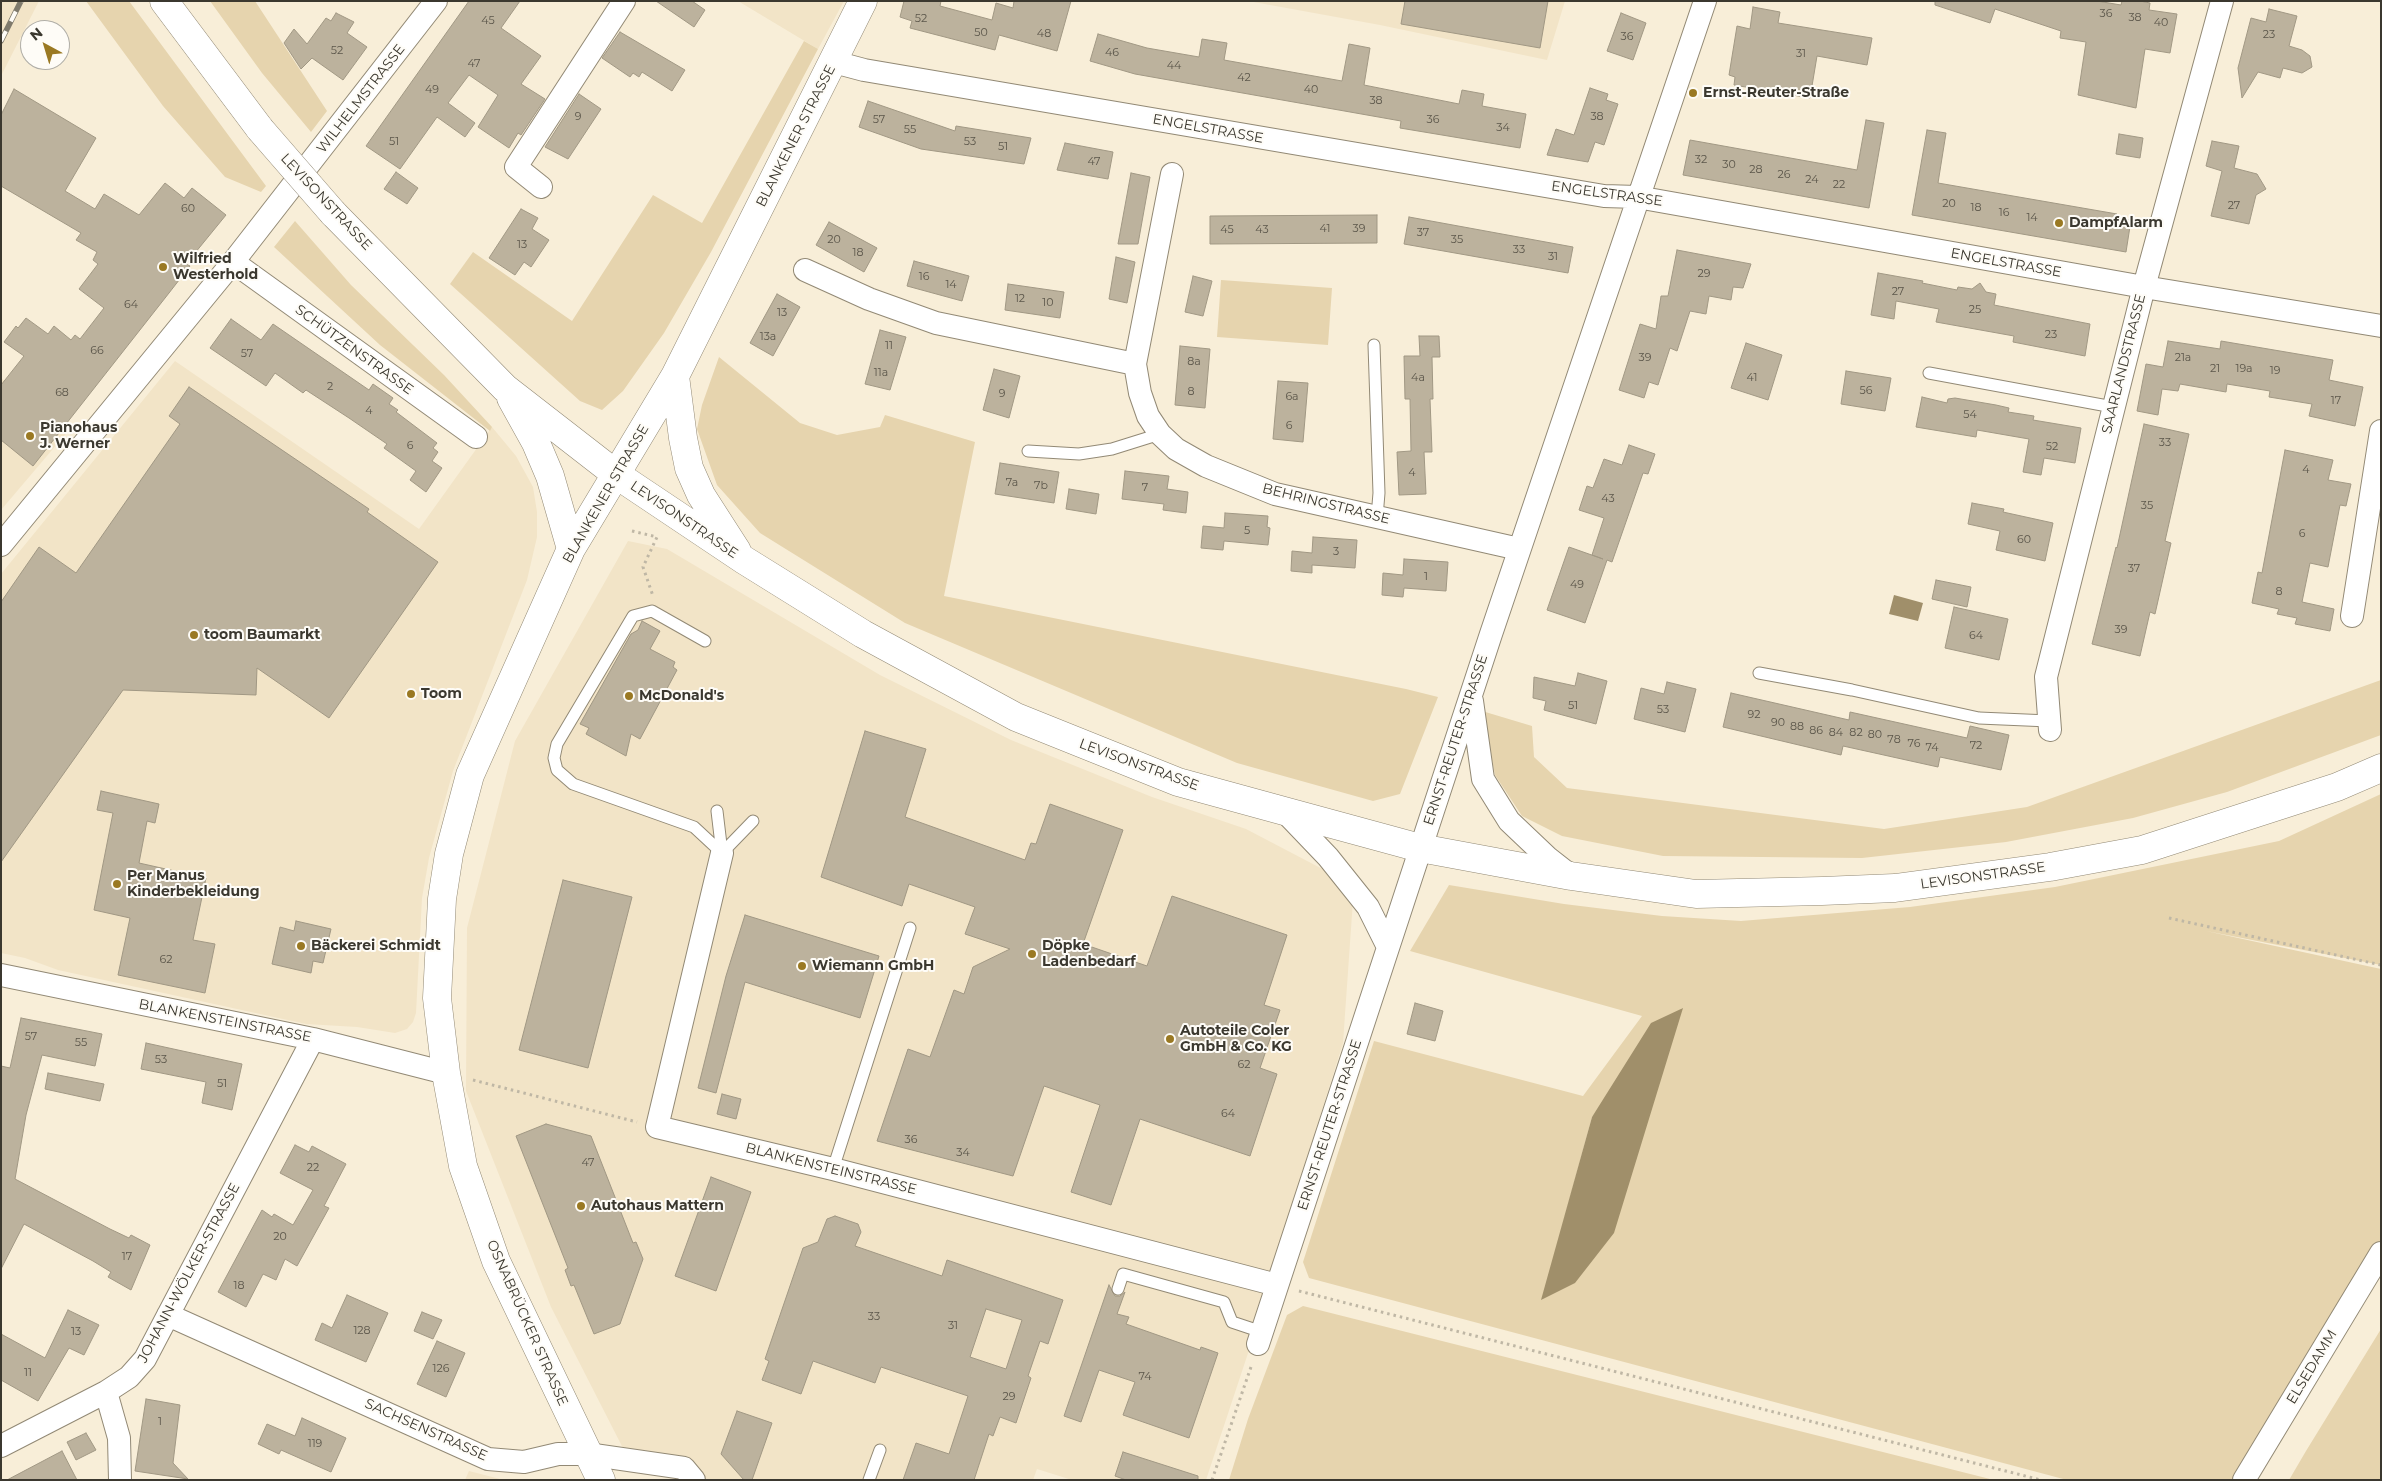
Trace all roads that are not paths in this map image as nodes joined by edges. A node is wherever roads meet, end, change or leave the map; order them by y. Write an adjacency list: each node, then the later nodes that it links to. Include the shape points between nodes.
1 (164, 1): 19 (main road, LEVISONSTRASSE, bridge, via 260,129 334,213)
2 (436, 1): 11 (street, WILHELMSTRASSE)
3 (624, 1): 9 (street, via 516,166)
4 (863, 1): 7 (main road, BLANKENER STRASSE)
5 (1705, 1): 10 (street, ERNST-REUTER-STRASSE)
6 (2222, 1): 13 (street, SAARLANDSTRASSE)
7 (834, 62): 10 (street, ENGELSTRASSE, via 864,70 1584,193); 18 (main road, BLANKENER STRASSE)
8 (1172, 174): 16 (street, BEHRINGSTRASSE)
9 (541, 187)
10 (1637, 197): 13 (street, ENGELSTRASSE); 29 (street, ERNST-REUTER-STRASSE)
11 (233, 262): 23 (street, SCHÜTZENSTRASSE); 27 (street, WILHELMSTRASSE)
12 (805, 270): 16 (street, via 869,299 936,323)
13 (2144, 287): 14 (street, ENGELSTRASSE); 20 (street, SAARLANDSTRASSE)
14 (2381, 326)
15 (1374, 345): 26 (lane)
16 (1135, 364): 22 (street, BEHRINGSTRASSE, via 1145,408)
17 (1929, 373): 20 (lane)
18 (675, 376): 25 (main road, BLANKENER STRASSE); 30 (main road, LEVISONSTRASSE, via 689,468 701,495)
19 (505, 388): 25 (main road, LEVISONSTRASSE); 28 (main road, LEVISONSTRASSE, via 536,443 550,476)
20 (2113, 407): 35 (street, SAARLANDSTRASSE, via 2046,677)
21 (2381, 431): 31 (street)
22 (1160, 434): 24 (lane, via 1112,449 1079,454); 26 (street, BEHRINGSTRASSE, via 1176,449 1206,466 1275,494)
23 (476, 437)
24 (1028, 452)
25 (617, 475): 28 (main road, BLANKENER STRASSE); 30 (main road, LEVISONSTRASSE)
26 (1377, 518): 29 (street, BEHRINGSTRASSE)
27 (1, 545)
28 (572, 549): 47 (main road, BLANKENER STRASSE, via 470,776 449,854 442,899 437,998)
29 (1519, 549): 34 (street, ERNST-REUTER-STRASSE)
30 (744, 560): 38 (main road, LEVISONSTRASSE, via 863,634 1016,717 1178,782)
31 (2352, 616)
32 (705, 641): 41 (lane, via 652,611 633,616 557,744 554,758 557,770 573,784 694,827)
33 (1759, 673): 35 (lane, via 1979,718)
34 (1471, 696): 40 (street, ERNST-REUTER-STRASSE); 42 (street, LEVISONSTRASSE, via 1483,779 1509,821)
35 (2050, 726)
36 (2381, 768): 42 (main road, LEVISONSTRASSE, via 2337,786 2142,850 2050,867 1904,887 1696,894)
37 (717, 811): 41 (lane)
38 (1284, 811): 40 (main road, LEVISONSTRASSE); 44 (street, via 1328,857 1368,907)
39 (753, 820): 41 (lane)
40 (1420, 848): 42 (main road, LEVISONSTRASSE); 44 (street, ERNST-REUTER-STRASSE)
41 (722, 854): 48 (street, BLANKENSTEINSTRASSE, via 657,1127)
42 (1571, 876)
43 (910, 928): 48 (lane)
44 (1388, 947): 50 (street, ERNST-REUTER-STRASSE)
45 (1, 975): 46 (street, BLANKENSTEINSTRASSE)
46 (313, 1039): 47 (street, BLANKENSTEINSTRASSE); 52 (street, JOHANN-WÖLKER-STRASSE)
47 (446, 1074): 57 (main road, OSNABRÜCKER STRASSE, via 464,1166 496,1261)
48 (833, 1169): 50 (street, BLANKENSTEINSTRASSE)
49 (2381, 1254): 62 (street, ELSEDAMM)
50 (1276, 1285): 53 (street, ERNST-REUTER-STRASSE)
51 (1118, 1289): 53 (lane, via 1123,1274 1224,1302 1232,1322)
52 (168, 1315): 54 (street, JOHANN-WÖLKER-STRASSE, via 145,1359 129,1377); 57 (street, SACHSENSTRASSE, via 488,1459 524,1462 558,1454)
53 (1260, 1338)
54 (106, 1392): 55 (street, JOHANN-WÖLKER-STRASSE); 58 (street, via 119,1438)
55 (1, 1446)
56 (880, 1450): 61 (lane)
57 (587, 1454): 59 (main road, OSNABRÜCKER STRASSE); 60 (street, SACHSENSTRASSE, via 684,1468)
58 (120, 1480)
59 (601, 1480)
60 (694, 1480)
61 (869, 1480)
62 (2244, 1480)

